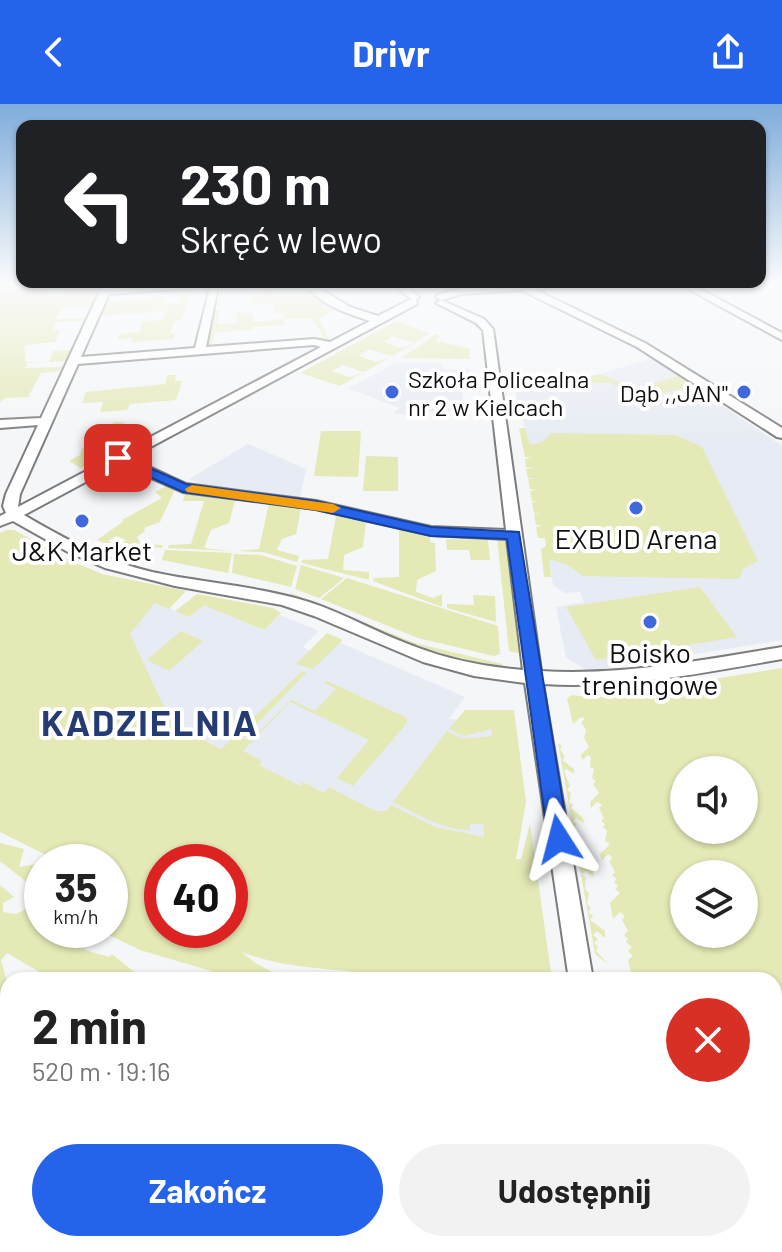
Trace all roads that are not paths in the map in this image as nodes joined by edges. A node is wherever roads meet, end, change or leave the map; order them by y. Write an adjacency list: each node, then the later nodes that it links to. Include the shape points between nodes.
1 (85, 336): 8 (street)
2 (204, 336): 7 (street)
3 (349, 336): 6 (street)
4 (485, 336): 14 (street)
5 (623, 336): 11 (street)
6 (331, 345): 7 (street); 12 (street)
7 (200, 351): 8 (street)
8 (74, 361): 9 (street)
9 (46, 421): 10 (street); 13 (street)
10 (0, 424)
11 (782, 434)
12 (118, 458): 13 (street); 14 (street, via 183,488 316,505 431,531)
13 (7, 518): 16 (street, via 127,570 283,600 418,655)
14 (514, 535): 16 (street)
15 (782, 653): 16 (street, via 606,680)
16 (534, 678): 17 (street)
17 (580, 972)

